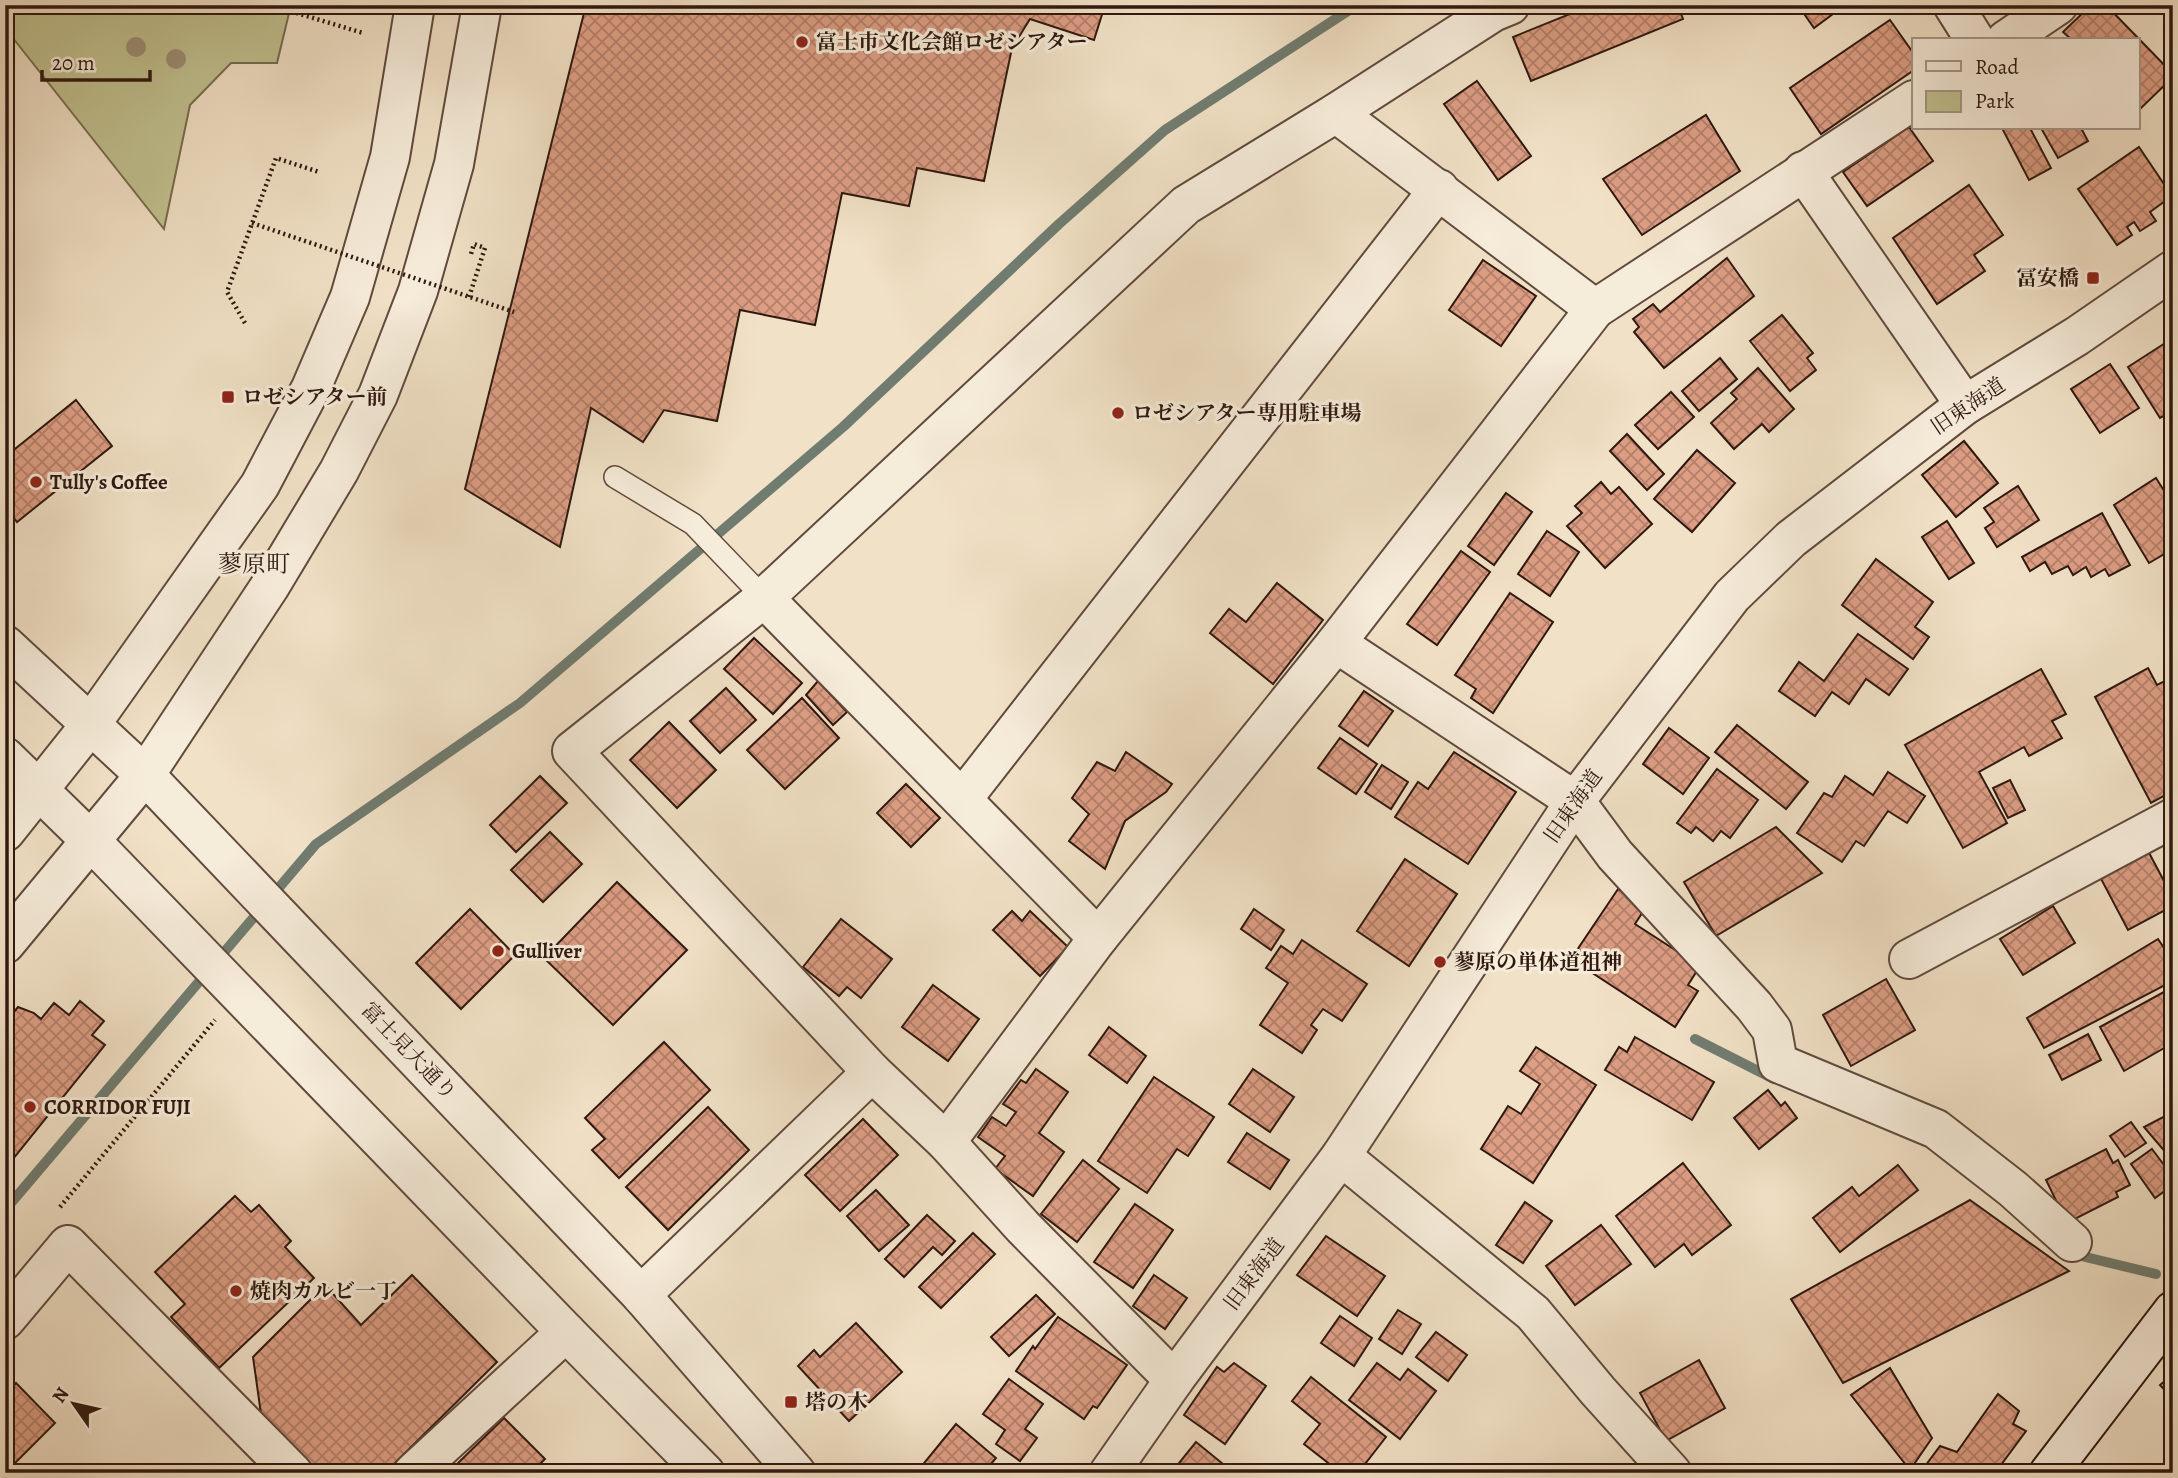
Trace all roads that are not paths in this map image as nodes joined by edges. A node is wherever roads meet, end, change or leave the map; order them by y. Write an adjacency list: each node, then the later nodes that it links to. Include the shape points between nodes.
1 (415, 5): 19 (street, via 390,157 350,297 311,388 260,485)
2 (482, 5): 21 (street, via 454,164 418,291 378,395 270,586)
3 (1510, 5): 9 (street)
4 (1953, 5): 6 (street)
5 (2058, 5): 7 (street)
6 (1974, 38)
7 (2009, 38)
8 (1912, 101): 10 (street)
9 (1336, 113): 11 (street); 16 (street, via 1186,205)
10 (1803, 171): 13 (street); 14 (street)
11 (1439, 190): 13 (street); 23 (street)
12 (2173, 271): 14 (street, 旧東海道)
13 (1595, 309): 17 (street)
14 (1965, 405): 24 (street, 旧東海道, via 1791,539 1732,596)
15 (615, 477): 16 (lane, via 693,524)
16 (764, 598): 23 (street); 31 (street, via 572,751)
17 (1336, 643): 24 (street); 28 (street)
18 (5, 645): 19 (street, 富士見大通り)
19 (91, 724): 21 (street, 富士見大通り); 22 (street)
20 (5, 757): 22 (street)
21 (145, 775): 27 (street); 35 (street, 富士見大通り)
22 (38, 791): 26 (street); 27 (street)
23 (963, 798): 28 (street)
24 (1575, 801): 33 (street, 旧東海道); 34 (street, via 1615,855 1766,1022 1772,1030 1778,1063 1936,1129)
25 (2173, 818): 30 (street)
26 (5, 832)
27 (90, 840): 29 (street); 38 (street)
28 (1098, 937): 32 (street)
29 (5, 944)
30 (1909, 959)
31 (872, 1072): 32 (street); 35 (street)
32 (946, 1142): 39 (street)
33 (1341, 1157): 39 (street, 旧東海道); 45 (street, via 1533,1313)
34 (2072, 1242)
35 (642, 1295): 43 (street, 富士見大通り)
36 (2173, 1311): 46 (street)
37 (5, 1320): 40 (street, via 68,1245)
38 (566, 1332): 41 (street); 42 (street)
39 (1174, 1380): 44 (street, 旧東海道)
40 (293, 1473)
41 (413, 1473)
42 (705, 1473)
43 (796, 1473)
44 (1109, 1473)
45 (1672, 1473)
46 (2049, 1473)

